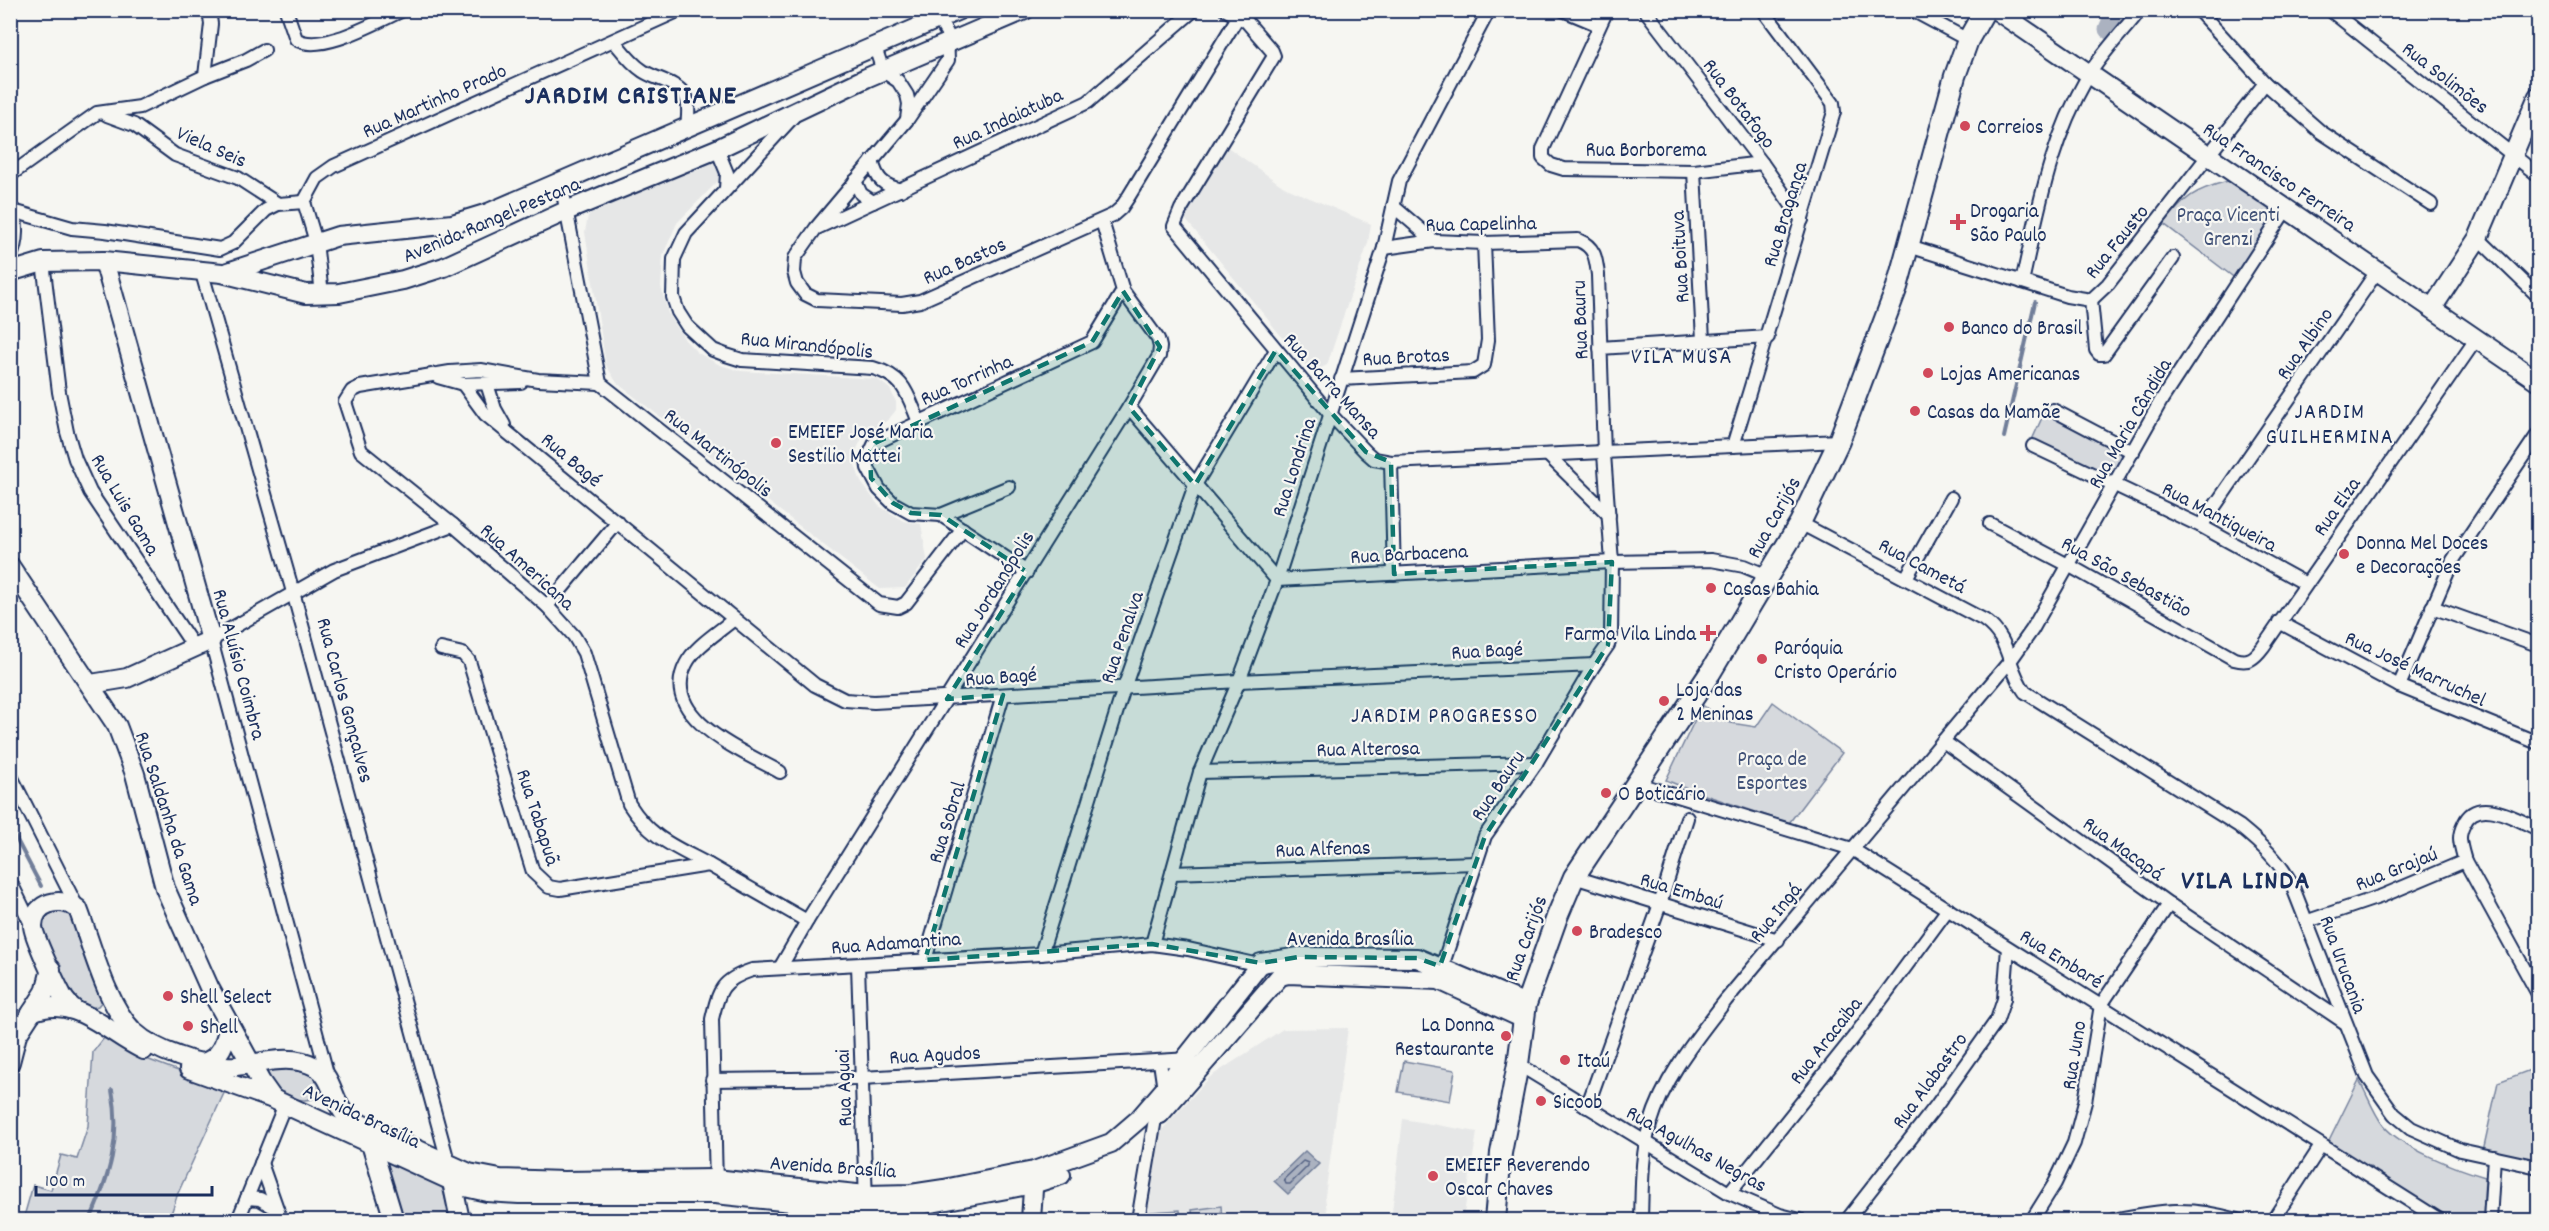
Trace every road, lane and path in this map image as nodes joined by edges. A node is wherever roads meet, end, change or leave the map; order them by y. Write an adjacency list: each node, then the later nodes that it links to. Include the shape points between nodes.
1 (208, 10): 30 (street, via 211,24)
2 (286, 10): 19 (street, via 296,39 307,45 328,42)
3 (680, 10): 24 (street, Rua Martinho Prado)
4 (959, 10): 21 (main road, Avenida Rangel Pestana)
5 (1025, 10): 25 (main road, Avenida Rangel Pestana)
6 (1194, 10): 48 (street, Rua Indaiatuba, via 1088,102)
7 (1226, 10): 20 (street)
8 (1490, 10): 53 (street, Rua Londrina, via 1414,150 1399,181)
9 (1563, 10): 22 (street)
10 (1607, 10): 22 (street)
11 (1645, 10): 41 (street, Rua Botafogo)
12 (1763, 10): 57 (street, Rua Bragança, via 1833,103 1833,119)
13 (1912, 10): 23 (street)
14 (1986, 10): 23 (main road, Rua Carijós)
15 (1996, 10): 29 (main road, Rua Francisco Ferreira)
16 (2140, 10): 29 (street)
17 (2198, 10): 31 (street)
18 (2330, 10): 39 (street, Rua Solimões)
19 (397, 12)
20 (1238, 17): 58 (street, Rua Bastos, via 1121,208); 86 (street, Rua Barra Mansa, via 1274,56 1174,226)
21 (938, 19): 25 (street, via 947,33); 26 (main road, Avenida Rangel Pestana)
22 (1599, 25): 42 (street, Rua Borborema, via 1543,149 1543,158 1564,169)
23 (1968, 40): 66 (main road, Rua Carijós, via 1939,126)
24 (614, 41): 36 (street, via 645,72 685,94); 49 (street, Rua Martinho Prado, via 334,166 317,178)
25 (948, 44): 28 (main road, Avenida Rangel Pestana); 35 (street, Rua Bastos, via 948,60)
26 (875, 46): 28 (street); 36 (main road, Avenida Rangel Pestana)
27 (264, 50): 30 (street)
28 (883, 71): 33 (main road, Avenida Rangel Pestana); 35 (street, via 898,81 907,95)
29 (2090, 74): 38 (main road, Rua Francisco Ferreira); 76 (street, via 2064,122 2049,162)
30 (201, 79): 34 (street, via 140,107)
31 (2265, 83): 38 (street, Rua Fausto); 52 (street, via 2321,132)
32 (2538, 96): 39 (main road)
33 (799, 111): 37 (main road, Avenida Rangel Pestana); 47 (street, Rua Mirandópolis)
34 (97, 113): 43 (street); 51 (street, Viela Seis, via 134,125 175,155 238,178)
35 (907, 120): 40 (street, Rua Bastos)
36 (687, 128): 46 (main road, Avenida Rangel Pestana)
37 (717, 149): 47 (street, via 727,173); 56 (main road, Avenida Rangel Pestana)
38 (2209, 155): 55 (main road, Rua Francisco Ferreira); 80 (street, Rua Fausto, via 2108,284)
39 (2514, 156): 44 (street, Rua Solimões); 60 (main road)
40 (872, 161): 45 (street, Rua Bastos); 48 (street, via 879,181)
41 (1762, 163): 42 (street, Rua Borborema); 57 (street, Rua Botafogo)
42 (1694, 171): 84 (street, Rua Boituva)
43 (10, 175)
44 (2538, 175)
45 (855, 181): 50 (street, via 861,194); 59 (street, Rua Bastos)
46 (561, 183): 56 (street); 63 (main road, Avenida Rangel Pestana, via 452,224 352,233)
47 (726, 189): 97 (street, Rua Mirandópolis, via 686,233 674,259 673,297 687,326 712,350 742,360 873,368 891,374 905,388)
48 (901, 190): 50 (street, Rua Indaiatuba)
49 (304, 202): 51 (street); 63 (street)
50 (873, 202): 59 (street, Rua Indaiatuba)
51 (278, 204): 54 (street, via 260,215 233,243 220,249 72,228)
52 (2431, 204)
53 (1393, 206): 62 (street); 67 (street, Rua Londrina)
54 (11, 208): 65 (street)
55 (2288, 208): 72 (main road, Rua Francisco Ferreira); 103 (street, Rua Maria Cândida, via 2162,399)
56 (566, 211): 78 (main road, Avenida Rangel Pestana, via 424,274); 91 (street)
57 (1802, 220): 82 (street, Rua Bragança)
58 (1102, 221): 59 (street, Rua Bastos, via 920,301 902,304 817,300 805,294 794,272 795,258); 77 (street, Rua Jordanópolis)
59 (816, 228)
60 (2478, 238): 79 (street); 81 (main road)
61 (1578, 240): 64 (street, Rua Capelinha); 85 (street, Rua Bauru, via 1588,244 1595,254)
62 (1434, 241): 64 (street, Rua Capelinha); 67 (street, Rua Capelinha)
63 (316, 242): 75 (main road, Avenida Rangel Pestana); 78 (street)
64 (1484, 243): 88 (street, Rua Brotas, via 1484,365 1473,372)
65 (16, 245): 68 (street); 71 (street)
66 (1909, 246): 76 (street, Rua Fausto); 100 (main road, Rua Carijós)
67 (1384, 248): 88 (street, Rua Londrina)
68 (10, 258)
69 (2173, 258): 80 (street, via 2104,354 2096,350)
70 (104, 261): 71 (main road); 74 (main road); 133 (main road, Rua Aluísio Coimbra)
71 (38, 263): 73 (main road); 135 (street, Rua Luis Gama, via 59,392 75,459 90,492)
72 (2378, 270): 81 (main road, Rua Francisco Ferreira); 117 (street, Rua Albino)
73 (10, 272)
74 (202, 273): 75 (main road); 128 (street, Rua Carlos Gonçalves)
75 (222, 273): 78 (main road, Avenida Rangel Pestana, via 292,292)
76 (2022, 282): 80 (street, Rua Fausto)
77 (1123, 291): 94 (street, Rua Jordanópolis, via 1160,347 1159,356); 97 (street, Rua Torrinha, via 1092,342)
78 (322, 294)
79 (2538, 296)
80 (2091, 300)
81 (2433, 307): 83 (main road, Rua Francisco Ferreira)
82 (1768, 336): 84 (street); 101 (street, Rua Bragança)
83 (2477, 338): 90 (main road, Rua Francisco Ferreira); 127 (street, Rua Elza)
84 (1703, 340): 85 (street)
85 (1600, 348): 104 (street, Rua Bauru)
86 (1276, 351): 96 (street, Rua Barra Mansa); 108 (street, Rua Penalva)
87 (431, 375): 89 (street, via 481,370); 92 (street); 116 (street, Rua Americana, via 360,387 351,391 345,402 361,451)
88 (1341, 379): 96 (street, Rua Londrina)
89 (538, 380): 91 (street); 93 (street)
90 (2538, 381)
91 (600, 383): 118 (street, Rua Martinópolis, via 879,604 898,607 906,603)
92 (463, 384): 93 (street); 98 (street, Rua Bagé, via 485,414)
93 (486, 384): 98 (street, Rua Bagé)
94 (1129, 407): 108 (street); 122 (street, Rua Jordanópolis)
95 (2053, 410): 103 (street)
96 (1330, 414): 106 (street, Rua Barra Mansa, via 1374,459); 126 (street, Rua Londrina)
97 (919, 422): 111 (street, Rua Torrinha, via 874,443 868,468 879,489 893,503 911,513)
98 (506, 429): 113 (street, Rua Bagé)
99 (2538, 434): 130 (street, via 2453,560)
100 (1839, 441): 101 (street, Rua Barra Mansa); 114 (main road, Rua Carijós)
101 (1733, 446): 104 (street, Rua Barra Mansa)
102 (2033, 446): 107 (street, Rua Mantiqueira)
103 (2133, 452): 107 (street, Rua Maria Cândida)
104 (1604, 454): 105 (street, Rua Barra Mansa); 112 (street, Rua Bauru)
105 (1549, 456): 106 (street, Rua Barra Mansa); 112 (street)
106 (1391, 462): 123 (street)
107 (2115, 483): 117 (street, Rua Mantiqueira); 121 (street, Rua Maria Cândida)
108 (1194, 485): 126 (street); 144 (street, Rua Penalva)
109 (1009, 487): 111 (street)
110 (1951, 498): 125 (street)
111 (941, 515): 118 (street, Rua Torrinha)
112 (1609, 515): 119 (street, Rua Bauru)
113 (618, 522): 129 (street); 131 (street, Rua Bagé)
114 (1800, 523): 124 (main road, Rua Carijós); 125 (street, Rua Cametá)
115 (1990, 524): 121 (street, Rua São Sebastião)
116 (453, 525): 128 (street, via 347,564); 129 (street, Rua Americana)
117 (2201, 526): 127 (street, Rua Mantiqueira)
118 (963, 529): 122 (street, Rua Torrinha)
119 (1612, 562): 123 (street, Rua Barbacena); 124 (street, Rua Barbacena, via 1724,561); 139 (street, Rua Bauru, via 1611,635)
120 (10, 566): 142 (main road, Rua Saldanha da Gama)
121 (2070, 566): 137 (street, Rua Maria Cândida); 138 (street, Rua São Sebastião)
122 (1027, 572): 146 (street, Rua Jordanópolis)
123 (1394, 573): 126 (street, Rua Barbacena)
124 (1768, 576): 154 (main road, Rua Carijós)
125 (1906, 578): 137 (street, Rua Cametá, via 1994,627)
126 (1276, 580): 141 (street, Rua Londrina)
127 (2306, 584): 132 (street, Rua Elza)
128 (293, 592): 133 (street); 205 (street, Rua Carlos Gonçalves)
129 (547, 606): 160 (street, Rua Americana, via 584,653 629,804 657,837)
130 (2432, 607): 134 (street); 143 (street)
131 (734, 619): 146 (street, Rua Bagé, via 815,685 845,700); 151 (street, via 686,664 682,674 683,695 704,729)
132 (2279, 622): 138 (street, Rua Elza, via 2254,658); 143 (street, Rua José Marruchel)
133 (211, 640): 135 (main road); 200 (street, Rua Aluísio Coimbra)
134 (2536, 640)
135 (194, 647): 140 (main road)
136 (441, 649): 160 (street, Rua Tabapuã, via 463,654 469,661 538,879 560,889)
137 (2010, 661): 148 (street, Rua Ingá); 169 (street, Rua Urucania, via 2015,679 2025,692 2239,826 2268,849 2282,865)
138 (2244, 662)
139 (1594, 664): 141 (street, Rua Bagé); 150 (street, Rua Bauru)
140 (127, 678): 142 (main road); 147 (main road, via 117,689)
141 (1239, 681): 144 (street, Rua Bagé); 152 (street, Rua Londrina)
142 (91, 684): 147 (main road, Rua Saldanha da Gama)
143 (2398, 686): 149 (street, Rua José Marruchel)
144 (1124, 688): 145 (street, Rua Bagé); 174 (street, Rua Penalva)
145 (1004, 695): 146 (street, Rua Bagé); 175 (street, Rua Sobral)
146 (947, 699): 168 (street, Rua Jordanópolis)
147 (111, 715): 189 (main road, Rua Saldanha da Gama, via 135,774 165,888)
148 (1943, 741): 157 (street, Rua Ingá); 165 (street, Rua Macapá)
149 (2538, 743)
150 (1536, 763): 152 (street, Rua Alterosa); 159 (street, Rua Bauru, via 1485,836)
151 (780, 772)
152 (1200, 772): 161 (street, Rua Londrina)
153 (11, 776): 166 (street)
154 (1638, 784): 157 (street, Rua Embaré); 162 (main road, Rua Carijós)
155 (1687, 818): 164 (street)
156 (2538, 829): 158 (street, via 2493,810 2471,813 2460,838)
157 (1852, 849): 167 (street, Rua Embaré); 171 (street, Rua Ingá)
158 (2465, 861): 169 (street, Rua Grajaú, via 2382,896); 183 (street)
159 (1476, 863): 161 (street, Rua Alfenas); 180 (street, Rua Bauru)
160 (709, 865): 168 (street)
161 (1172, 873): 172 (street, Rua Londrina)
162 (1574, 878): 164 (street, Rua Embaú); 186 (main road, Rua Carijós)
163 (10, 881): 170 (street)
164 (1660, 904): 171 (street, Rua Embaú); 203 (street)
165 (2169, 904): 184 (street, Rua Juno); 188 (street, Rua Macapá)
166 (78, 909): 170 (main road, via 67,902 51,902 38,913); 182 (main road, Avenida Brasília)
167 (1948, 909): 173 (street, Rua Embaré); 217 (street, Rua Aracaiba, via 1853,1038)
168 (807, 921): 178 (street, Rua Jordanópolis)
169 (2308, 921): 188 (street, Rua Urucania)
170 (33, 928): 179 (main road)
171 (1778, 940): 207 (street, Rua Ingá, via 1690,1047 1663,1090)
172 (1152, 944): 174 (street, Rua Adamantina); 176 (street, Rua Adamantina)
173 (2008, 948): 184 (street, Rua Embaré); 230 (street, Rua Alabastro, via 2004,999 1997,1020)
174 (1041, 954): 175 (street, Rua Adamantina)
175 (925, 960): 177 (street, Rua Adamantina)
176 (1260, 963): 180 (main road, Avenida Brasília, via 1299,957 1417,958); 181 (street, Rua Adamantina); 192 (main road, Avenida Brasília)
177 (858, 965): 178 (street, Rua Adamantina); 198 (street, Rua Aguai)
178 (780, 968): 199 (street, Rua Adamantina, via 733,976 717,994 712,1019)
179 (51, 969): 185 (main road, via 62,995); 187 (main road, via 45,992)
180 (1440, 973): 181 (main road, Avenida Brasília); 186 (main road, Avenida Brasília)
181 (1280, 976): 191 (main road, Avenida Brasília)
182 (109, 991): 185 (main road, via 97,1011); 195 (main road, Avenida Brasília, via 125,1022 139,1036 173,1054)
183 (2538, 994)
184 (2101, 1005): 208 (street, Rua Embaré); 231 (street, Rua Juno, via 2074,1143)
185 (78, 1011): 187 (main road, via 51,1006); 202 (main road, Avenida Brasília, via 146,1051)
186 (1525, 1011): 197 (main road, Rua Carijós)
187 (32, 1012): 190 (main road)
188 (2344, 1022): 211 (street, Rua Urucania, via 2367,1076 2394,1114 2411,1128 2460,1150)
189 (229, 1024): 195 (main road, via 221,1050 212,1060); 196 (main road, Rua Saldanha da Gama)
190 (13, 1043): 193 (main road)
191 (1209, 1058): 192 (street, Rua Agudos); 204 (main road, Avenida Brasília)
192 (1185, 1059): 194 (street, Rua Agudos); 201 (main road, Avenida Brasília)
193 (10, 1062)
194 (1160, 1062): 198 (street, Rua Agudos); 201 (street)
195 (202, 1063): 196 (main road, Avenida Brasília)
196 (251, 1063): 200 (main road, Avenida Brasília, via 291,1060 317,1068); 202 (main road, Rua Saldanha da Gama)
197 (1518, 1064): 203 (street, Rua Agulhas Negras); 209 (main road, Rua Carijós)
198 (862, 1078): 199 (street, Rua Agudos); 219 (street, Rua Aguai)
199 (712, 1080): 216 (street, Rua Adamantina)
200 (329, 1084): 202 (main road, via 326,1098 318,1105); 210 (main road, Avenida Brasília, via 338,1106 350,1119)
201 (1164, 1090): 215 (main road, Avenida Brasília, via 1111,1143)
202 (284, 1104): 206 (main road, Avenida Brasília); 212 (street)
203 (1587, 1107): 207 (street, Rua Agulhas Negras)
204 (1155, 1119): 215 (main road, Avenida Brasília, via 1109,1156); 225 (street)
205 (443, 1140): 210 (street); 214 (street, Rua Carlos Gonçalves)
206 (371, 1144): 214 (main road, Avenida Brasília); 222 (main road)
207 (1646, 1144): 217 (street, Rua Agulhas Negras); 228 (street, Rua Ingá)
208 (2322, 1146): 234 (street); 235 (street, Rua Embaré)
209 (1501, 1153): 226 (main road, Rua Carijós, via 1489,1176); 227 (main road, Rua Carijós)
210 (430, 1156): 214 (main road, Avenida Brasília)
211 (2494, 1157): 213 (street, Rua Urucania); 236 (street)
212 (261, 1162): 218 (street); 220 (street)
213 (2538, 1167)
214 (450, 1173): 216 (main road, Avenida Brasília, via 474,1190 498,1194); 223 (main road)
215 (1034, 1178): 219 (main road, Avenida Brasília, via 899,1209); 224 (main road)
216 (715, 1187): 219 (main road, Avenida Brasília)
217 (1729, 1193): 229 (street, Rua Agulhas Negras)
218 (247, 1198): 220 (street, via 267,1201); 221 (street)
219 (866, 1202)
220 (279, 1215)
221 (238, 1221)
222 (394, 1221)
223 (460, 1221)
224 (1031, 1221)
225 (1138, 1221)
226 (1484, 1221)
227 (1495, 1221)
228 (1641, 1221)
229 (1800, 1221)
230 (1848, 1221)
231 (2032, 1221)
232 (2113, 1221): 233 (street, via 2178,1209 2206,1211)
233 (2238, 1221)
234 (2273, 1221)
235 (2440, 1221)
236 (2490, 1221)

